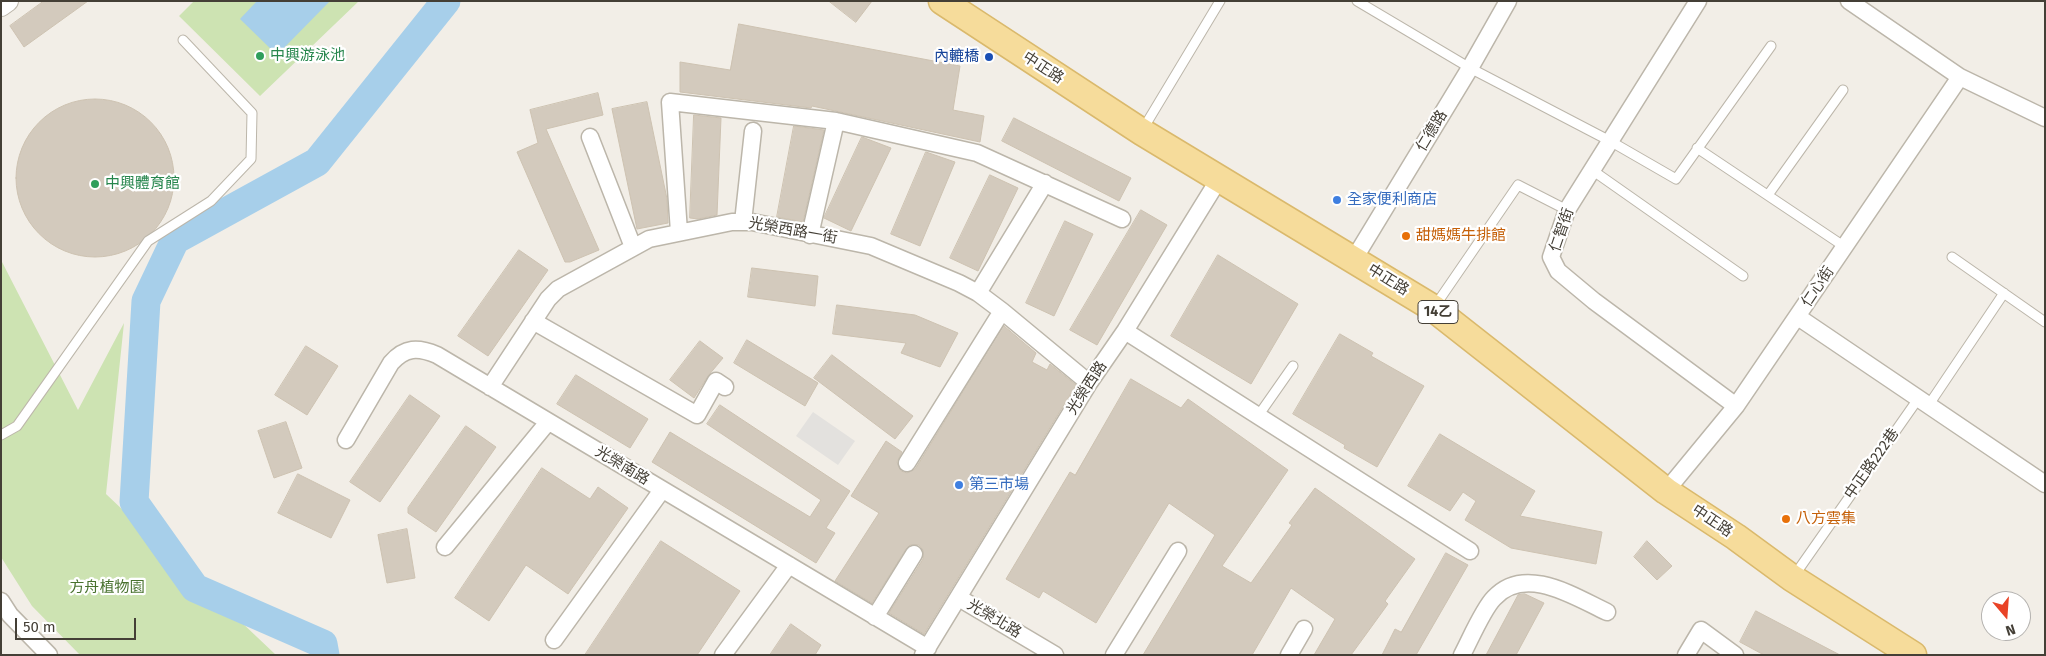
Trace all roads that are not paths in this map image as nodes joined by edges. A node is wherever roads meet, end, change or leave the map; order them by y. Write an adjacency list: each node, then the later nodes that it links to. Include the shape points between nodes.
1 (8, 1): 8 (street)
2 (942, 1): 17 (main road, 中正路 / 14乙)
3 (1220, 1): 17 (lane)
4 (1357, 1): 11 (lane)
5 (1508, 1): 11 (street, 仁德路)
6 (1698, 1): 19 (street, 仁智街)
7 (1849, 1): 12 (street)
8 (1, 6)
9 (183, 40): 51 (lane, via 252,113 251,159 211,201 148,241 17,426)
10 (1771, 46): 20 (lane)
11 (1470, 68): 19 (lane); 33 (street, 仁德路)
12 (1960, 77): 14 (street); 30 (street, 仁心街)
13 (1843, 90): 24 (lane)
14 (2045, 118)
15 (836, 121): 23 (street, via 977,153); 28 (street, via 670,102); 29 (street)
16 (753, 130): 27 (street)
17 (1142, 132): 22 (main road, 中正路 / 14乙)
18 (590, 137): 31 (street)
19 (1610, 141): 20 (lane, via 1676,179); 21 (street, 仁智街)
20 (1697, 148): 24 (lane)
21 (1592, 170): 25 (street, 仁智街); 34 (lane)
22 (1219, 179): 33 (main road, 中正路 / 14乙); 42 (street, 光榮西路)
23 (1045, 183): 26 (street); 35 (street)
24 (1768, 195): 30 (lane)
25 (1567, 210): 37 (lane, via 1518,185); 48 (street, 仁智街, via 1552,257 1558,271)
26 (1122, 218)
27 (743, 222): 28 (street, 光榮西路一街); 29 (street, 光榮西路一街)
28 (679, 232): 31 (street, 光榮西路一街, via 649,239)
29 (810, 234): 35 (street, 光榮西路一街, via 871,246)
30 (1846, 246): 39 (street, 仁心街)
31 (633, 247): 40 (street, 光榮西路一街, via 558,289)
32 (1952, 257): 36 (lane)
33 (1354, 259): 37 (main road, 中正路 / 14乙)
34 (1743, 276)
35 (978, 293): 38 (street, 光榮西路一街)
36 (2004, 294): 41 (lane); 47 (lane, 中正路222巷)
37 (1433, 308): 56 (main road, 中正路 / 14乙)
38 (1002, 311): 44 (street, 光榮西路一街); 53 (street)
39 (1798, 317): 47 (street); 48 (street, 仁心街)
40 (533, 322): 45 (street, 光榮西路一街); 46 (street, via 697,415 716,381)
41 (2045, 322)
42 (1125, 331): 44 (street, 光榮西路); 49 (street)
43 (1292, 366): 49 (lane)
44 (1089, 383): 63 (street, 光榮西路)
45 (490, 387): 50 (street, 光榮南路); 52 (street, 光榮南路, via 437,355 411,349 399,354 391,363)
46 (725, 387)
47 (1923, 403): 54 (street); 62 (lane, 中正路222巷)
48 (1736, 406): 56 (street, 仁心街)
49 (1258, 416): 58 (street)
50 (548, 422): 55 (street, 光榮南路); 57 (street)
51 (1, 435)
52 (346, 440)
53 (907, 463)
54 (2045, 484)
55 (662, 490): 61 (street, 光榮南路); 68 (street)
56 (1666, 491): 62 (main road, 中正路 / 14乙)
57 (445, 547)
58 (1470, 551)
59 (1178, 552): 73 (street)
60 (914, 554): 66 (street)
61 (789, 565): 66 (street, 光榮南路); 71 (street)
62 (1792, 578): 78 (main road, 中正路 / 14乙)
63 (959, 598): 69 (street, 光榮西路); 72 (street, 光榮北路)
64 (1, 601): 70 (street, via 10,615)
65 (1607, 612): 75 (street, via 1548,585 1528,583 1508,587 1493,598)
66 (875, 616): 69 (street, 光榮南路)
67 (1304, 629): 74 (street)
68 (554, 640)
69 (926, 651)
70 (49, 655)
71 (723, 655)
72 (1055, 655)
73 (1114, 655)
74 (1290, 655)
75 (1462, 655)
76 (1686, 655): 77 (street, via 1701,630)
77 (1736, 655)
78 (1913, 655)

